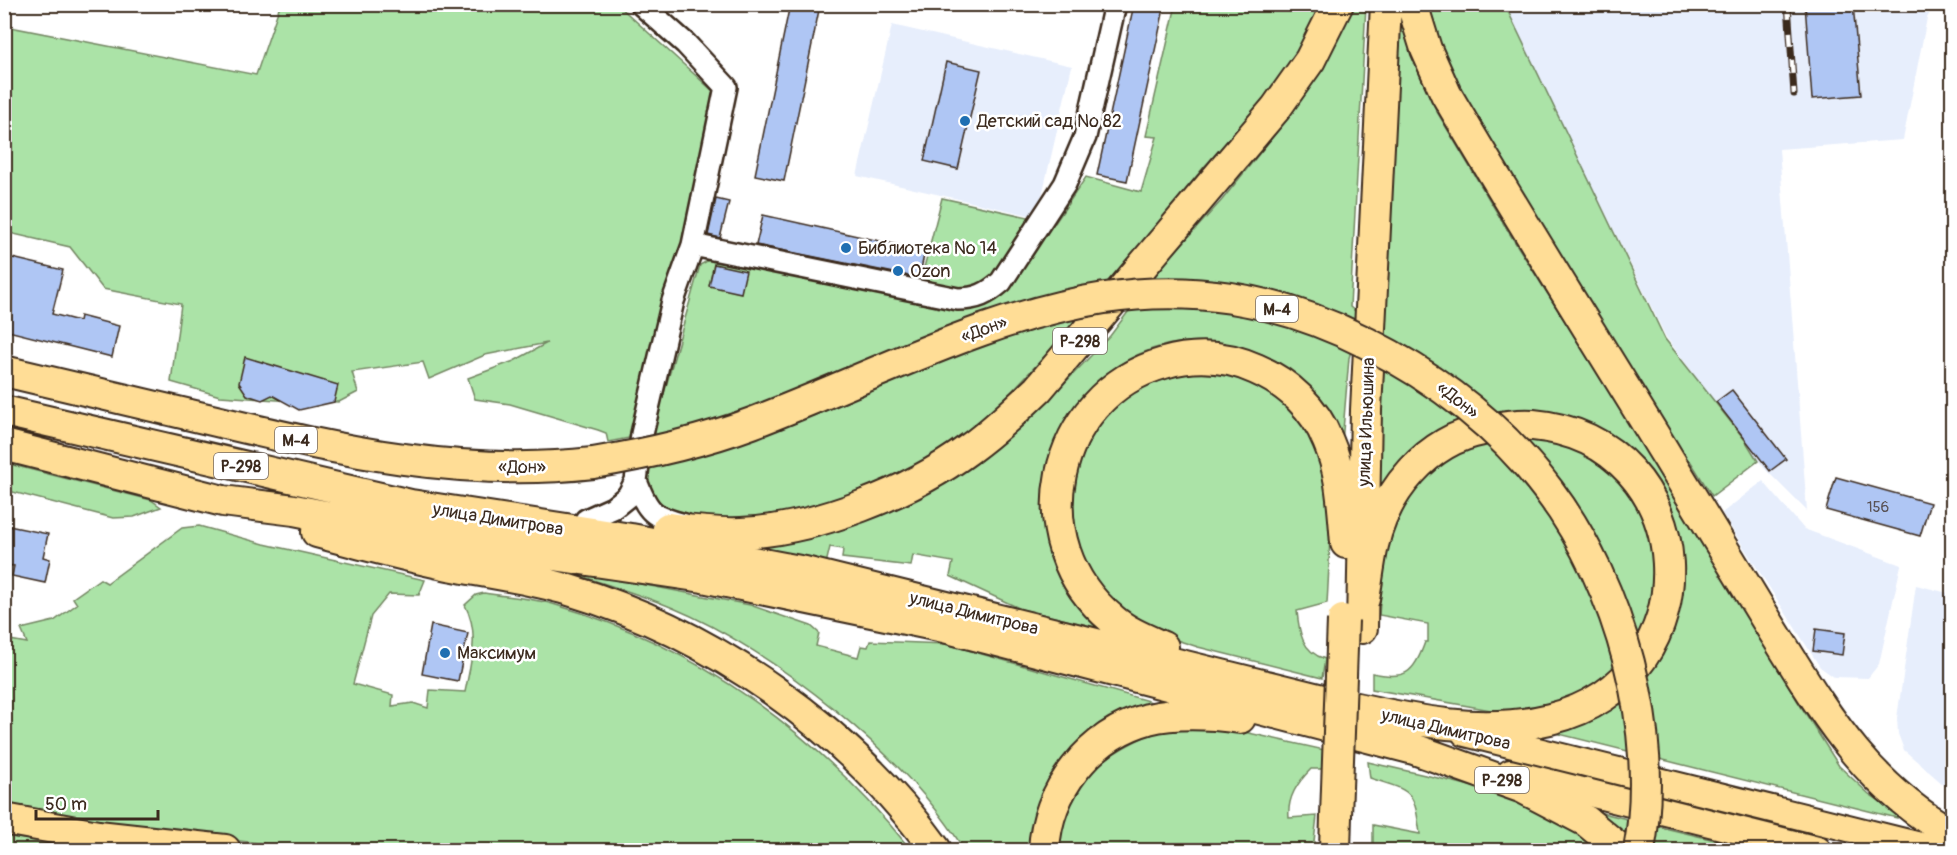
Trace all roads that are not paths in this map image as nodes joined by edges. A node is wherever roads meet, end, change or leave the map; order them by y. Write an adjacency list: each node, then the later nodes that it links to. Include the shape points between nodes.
1 (641, 4): 7 (street, via 726,87)
2 (1115, 4): 7 (street, via 1085,137 1065,184 1001,282 989,293 958,299)
3 (1338, 4): 15 (highway, Р-298, via 1310,60 1276,108 1045,381 997,428 968,451 877,500 799,526)
4 (1374, 4): 16 (highway, улица Ильюшина)
5 (1386, 4): 17 (highway, улица Ильюшина)
6 (1412, 4): 21 (highway, via 1446,94 1835,727 1878,779 1923,817)
7 (693, 246): 11 (street, via 673,300 642,434)
8 (4, 371): 27 (highway, «Дон» / М-4, bridge, via 308,443 392,458 541,469 645,453 716,435 941,344 1068,303 1132,294 1203,293 1291,312 1334,327 1419,370 1452,393 1505,441 1564,512 1602,584 1629,659 1639,710 1646,796)
9 (4, 411): 13 (highway, улица Димитрова / Р-298, via 349,492)
10 (4, 445): 12 (highway, улица Димитрова / Р-298)
11 (636, 481): 14 (street, via 628,496 613,508); 15 (street, via 644,503 654,515)
12 (223, 501): 18 (highway, улица Димитрова / Р-298, via 294,510 433,537 635,565 795,595); 24 (highway, via 385,551 570,590 663,626 753,676 810,718 878,782)
13 (479, 516): 14 (highway, Р-298); 18 (highway, улица Димитрова, via 631,539 805,572)
14 (586, 520): 15 (highway, Р-298)
15 (718, 533)
16 (1346, 543): 17 (highway, улица Ильюшина); 18 (highway, via 1337,466 1318,421 1287,386 1234,361 1217,357 1176,359 1128,377 1112,387 1088,412 1066,454 1057,506 1063,544 1079,580 1110,618 1167,649)
17 (1356, 616): 19 (highway, via 1381,519 1402,482 1430,454 1474,432 1534,425 1582,438 1620,463 1638,481 1654,507 1668,552 1668,601 1644,655 1622,684 1581,708 1532,723); 22 (highway, улица Ильюшина, bridge)
18 (1342, 718): 19 (highway, улица Димитрова / Р-298); 25 (highway, via 1179,715 1149,719 1130,727 1096,746 1072,771 1055,802)
19 (1419, 735): 26 (highway, Р-298, via 1586,821); 28 (main road, улица Димитрова); 29 (main road, улица Димитрова)
20 (4, 819): 23 (highway, via 98,836)
21 (1953, 834)
22 (1344, 839)
23 (225, 850)
24 (936, 850)
25 (1044, 850)
26 (1621, 850)
27 (1639, 850)
28 (1818, 850)
29 (1936, 850)

